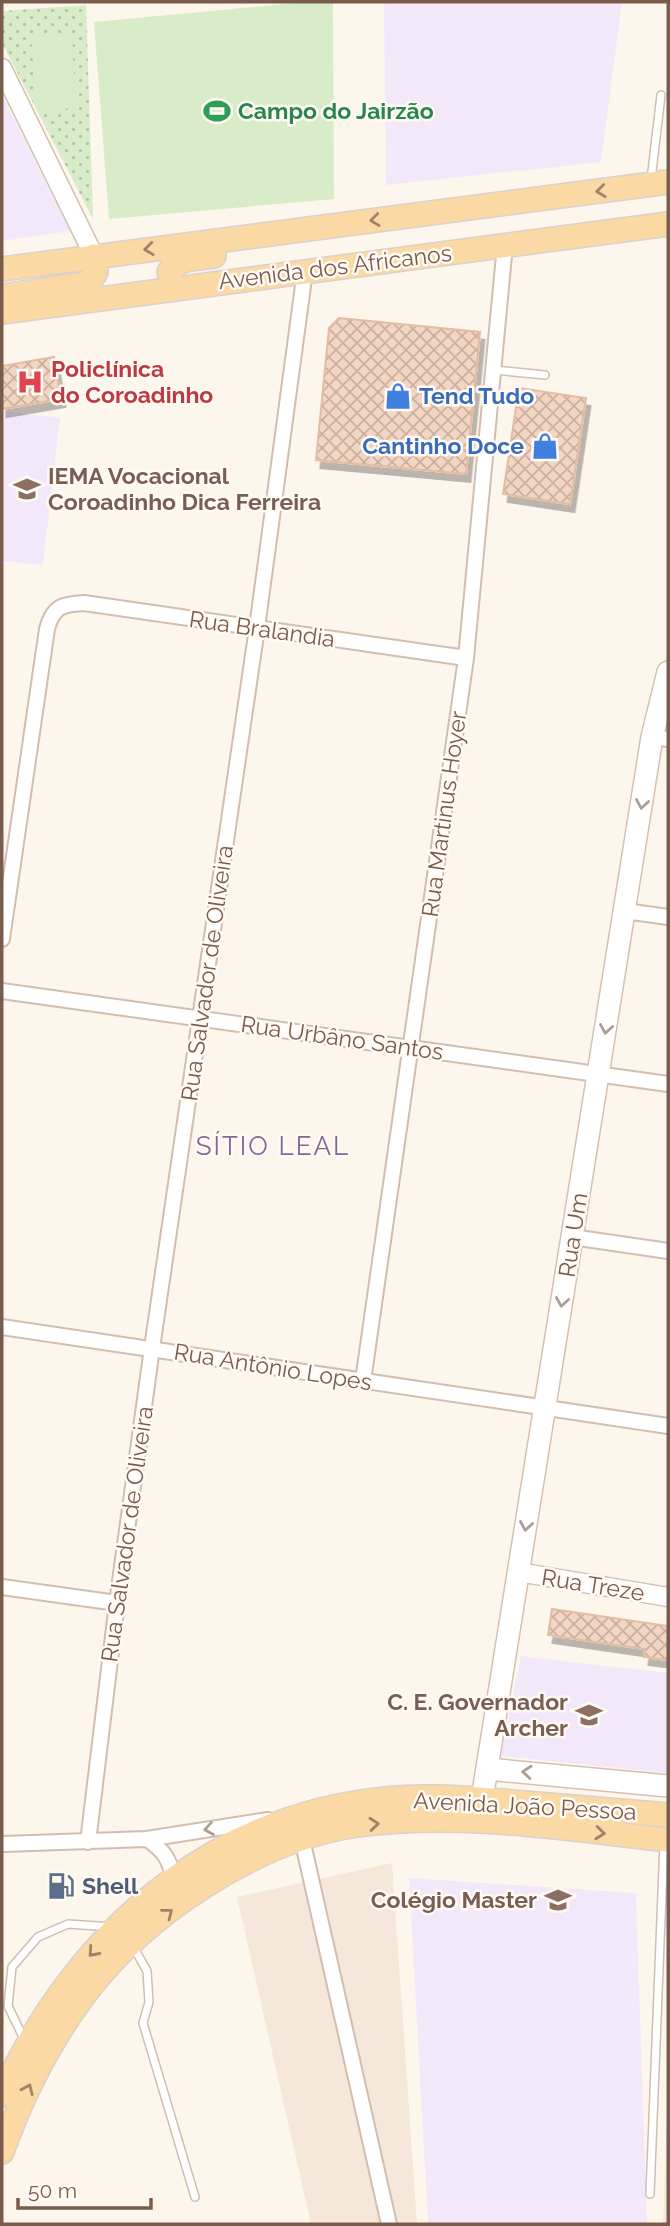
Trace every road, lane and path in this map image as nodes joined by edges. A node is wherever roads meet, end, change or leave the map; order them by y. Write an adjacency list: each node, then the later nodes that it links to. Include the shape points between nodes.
1 (2, 68): 7 (street)
2 (661, 95): 3 (lane)
3 (659, 183): 5 (main road, Avenida dos Africanos, one-way to 5)
4 (668, 224): 6 (main road, Avenida dos Africanos)
5 (260, 236): 7 (main road, Avenida dos Africanos, one-way to 7); 10 (main road, via 214,256 179,262 169,272)
6 (505, 245): 9 (main road, Avenida dos Africanos); 13 (street, Rua Martinus Hoyer)
7 (94, 256): 8 (main road, Avenida dos Africanos); 11 (main road, via 96,272 84,284)
8 (2, 269)
9 (305, 271): 10 (main road, Avenida dos Africanos); 15 (street, Rua Salvador de Oliveira)
10 (173, 288): 12 (main road, Avenida dos Africanos)
11 (2, 296)
12 (2, 312)
13 (493, 370): 14 (lane); 16 (street, Rua Martinus Hoyer)
14 (545, 375)
15 (257, 628): 16 (street, Rua Bralandia); 21 (street, Rua Bralandia, via 85,603 68,604 50,616); 23 (street, Rua Salvador de Oliveira)
16 (466, 658): 24 (street, Rua Martinus Hoyer)
17 (668, 672): 18 (main road, Rua Um)
18 (660, 738): 19 (main road, Rua Um, one-way to 19)
19 (625, 911): 20 (street); 25 (main road, Rua Um, one-way to 25)
20 (668, 917)
21 (2, 939)
22 (2, 991): 23 (street, Rua Urbâno Santos)
23 (201, 1018): 24 (street, Rua Urbâno Santos); 30 (street, Rua Salvador de Oliveira)
24 (410, 1049): 25 (street, Rua Urbâno Santos); 31 (street, Rua Martinus Hoyer)
25 (598, 1074): 26 (street, Rua Urbâno Santos); 27 (main road, Rua Um)
26 (668, 1084)
27 (572, 1237): 28 (street); 32 (main road, Rua Um, one-way to 32)
28 (668, 1251)
29 (2, 1327): 30 (street, Rua Antônio Lopes)
30 (152, 1348): 31 (street, Rua Antônio Lopes); 37 (street, Rua Salvador de Oliveira)
31 (363, 1381): 32 (street, Rua Antônio Lopes)
32 (545, 1408): 33 (street, Rua Antônio Lopes); 34 (main road, Rua Um, one-way to 34)
33 (668, 1426)
34 (518, 1572): 36 (street, Rua Treze); 38 (main road, Rua Um)
35 (2, 1587): 37 (street)
36 (668, 1597)
37 (117, 1603): 46 (street, Rua Salvador de Oliveira)
38 (487, 1769): 39 (main road, one-way to 38); 40 (main road, Rua Um)
39 (668, 1786)
40 (482, 1799): 41 (main road, Avenida João Pessoa); 42 (main road, Avenida João Pessoa, via 366,1801)
41 (668, 1815)
42 (300, 1816): 43 (street, one-way to 43); 48 (main road, Avenida João Pessoa, via 236,1840)
43 (147, 1839): 46 (street); 48 (street, via 169,1860)
44 (302, 1839): 45 (main road, Avenida João Pessoa, one-way to 45, via 357,1825 419,1820 473,1820); 49 (main road, Avenida João Pessoa, one-way to 44, via 238,1865); 55 (street)
45 (666, 1839): 53 (lane)
46 (89, 1842): 47 (street)
47 (2, 1844)
48 (173, 1878): 49 (main road, Avenida João Pessoa)
49 (124, 1935): 50 (main road, Avenida João Pessoa, one-way to 50, via 64,1987); 50 (lane, via 68,1924 38,1937 12,1967 8,2006); 52 (main road, Avenida João Pessoa, one-way to 49, via 50,2047 110,1964); 54 (lane, via 147,1971 149,2002 143,2023)
50 (27, 2044): 51 (main road, Avenida João Pessoa)
51 (2, 2095)
52 (2, 2152)
53 (650, 2194)
54 (195, 2197)
55 (389, 2224)

